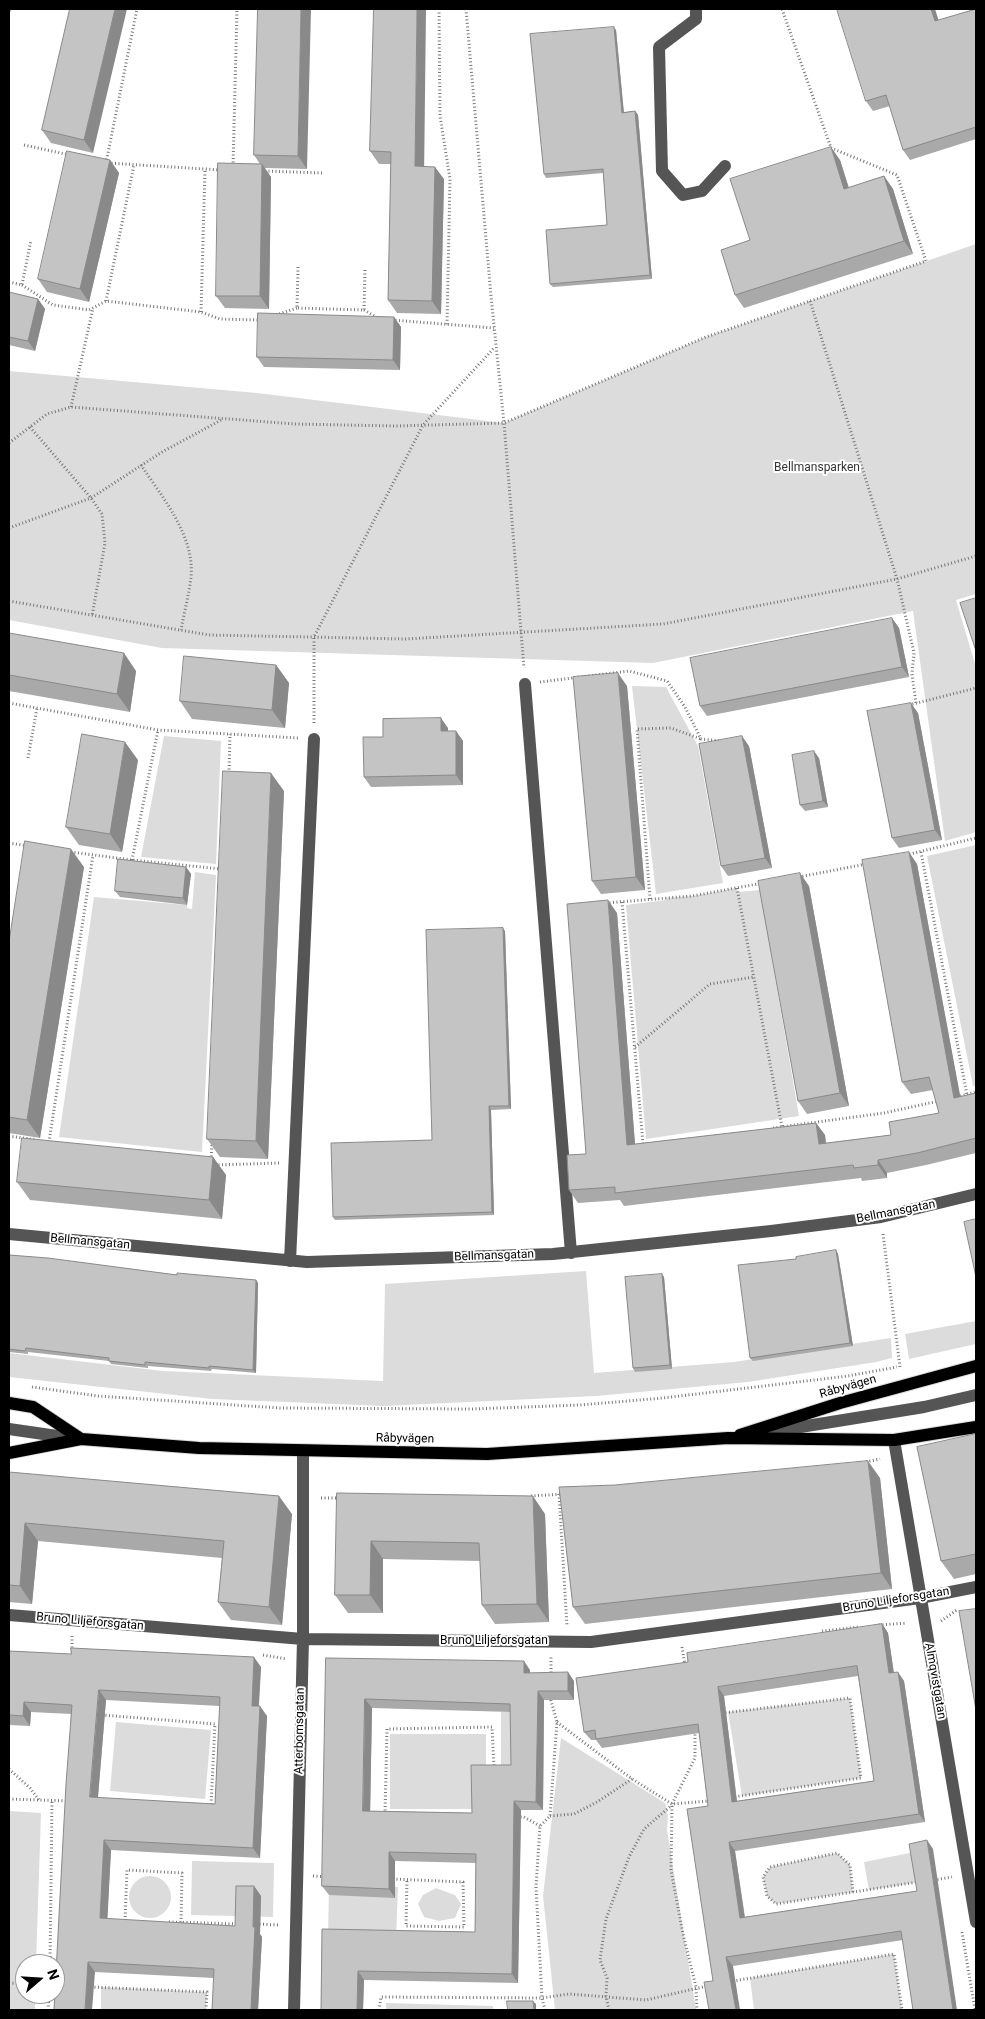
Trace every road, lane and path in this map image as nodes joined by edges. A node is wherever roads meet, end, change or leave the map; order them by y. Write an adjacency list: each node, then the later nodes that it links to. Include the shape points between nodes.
1 (137, 9): 10 (path)
2 (237, 9): 15 (path)
3 (439, 9): 31 (path, via 440,116 450,179)
4 (466, 9): 32 (path)
5 (696, 9): 12 (street, via 696,19 659,47 662,171 683,195 702,191)
6 (782, 9): 24 (path, via 831,148 897,175 926,261)
7 (24, 145): 8 (path)
8 (79, 157)
9 (97, 161): 10 (path)
10 (106, 163): 11 (path)
11 (134, 165): 13 (path); 23 (path)
12 (725, 166)
13 (205, 169): 14 (path); 28 (path)
14 (224, 170)
15 (233, 170)
16 (262, 171): 17 (path)
17 (322, 173)
18 (31, 240): 22 (path)
19 (298, 267): 26 (path)
20 (365, 268): 27 (path)
21 (9, 282): 22 (path)
22 (22, 285): 25 (path, via 53,305)
23 (106, 301): 25 (path); 28 (path)
24 (810, 301): 36 (path, via 706,337); 44 (path)
25 (92, 308): 34 (path)
26 (297, 308): 27 (path); 28 (path, via 261,320 220,319)
27 (364, 310): 29 (path)
28 (201, 312)
29 (379, 319)
30 (389, 320): 31 (path)
31 (447, 324): 32 (path)
32 (494, 328): 33 (path)
33 (496, 346): 36 (path); 37 (path)
34 (71, 406): 35 (path); 38 (path, via 47,414)
35 (224, 419): 37 (path, via 295,424); 40 (path)
36 (504, 423): 37 (path); 48 (path)
37 (423, 425): 49 (path)
38 (30, 427): 39 (path); 41 (path)
39 (9, 443)
40 (141, 466): 41 (path); 47 (path, via 170,509 188,545 191,575)
41 (92, 498): 42 (path); 46 (path, via 102,514 105,542)
42 (9, 528)
43 (976, 556): 44 (path)
44 (897, 579): 48 (path, via 663,624); 53 (path, via 914,653 912,674)
45 (9, 601): 46 (path)
46 (92, 616): 47 (path)
47 (181, 630): 49 (path, via 209,635)
48 (520, 632): 49 (path, via 406,639); 50 (path)
49 (314, 637): 58 (path)
50 (525, 684): 59 (path, via 629,671 667,681 685,707); 94 (street)
51 (976, 688): 53 (path)
52 (9, 703): 55 (path)
53 (916, 703): 54 (path)
54 (906, 705)
55 (37, 708): 56 (path); 61 (path)
56 (158, 730): 57 (path); 70 (path)
57 (230, 734): 58 (path); 62 (path)
58 (314, 739): 90 (street)
59 (701, 740): 60 (path); 76 (path, via 671,728 637,729)
60 (730, 741)
61 (28, 758)
62 (228, 782)
63 (976, 838): 67 (path)
64 (9, 843): 65 (path)
65 (33, 846)
66 (63, 850): 68 (path)
67 (921, 852): 69 (path); 82 (path)
68 (93, 855): 70 (path); 86 (path, via 50,1142)
69 (902, 856)
70 (132, 860): 72 (path)
71 (875, 862): 73 (path)
72 (224, 869)
73 (793, 878)
74 (765, 883): 75 (path)
75 (737, 888): 76 (path); 79 (path)
76 (650, 900): 77 (path)
77 (622, 902): 78 (path); 80 (path)
78 (602, 904)
79 (754, 977): 80 (path, via 710,984); 83 (path)
80 (635, 1047): 88 (path)
81 (976, 1092): 82 (path)
82 (967, 1094): 83 (path, via 884,1113)
83 (782, 1127): 84 (path)
84 (764, 1129)
85 (213, 1135): 90 (path, via 211,1165)
86 (9, 1136)
87 (652, 1143): 88 (path)
88 (643, 1144): 89 (path)
89 (634, 1145)
90 (294, 1163): 95 (street)
91 (976, 1194): 92 (street, Bellmansgatan)
92 (882, 1217): 94 (street, Bellmansgatan); 98 (path)
93 (9, 1234): 95 (street, Bellmansgatan)
94 (571, 1253): 95 (street, Bellmansgatan)
95 (290, 1260)
96 (909, 1366): 98 (path)
97 (976, 1366): 104 (main road, Råbyvägen)
98 (900, 1367): 99 (path, via 663,1398 472,1409 280,1408 98,1396)
99 (28, 1387)
100 (976, 1395): 104 (street, Råbyvägen, via 924,1407)
101 (9, 1403): 105 (main road, Råbyvägen, via 33,1407)
102 (976, 1427): 106 (main road, Råbyvägen)
103 (9, 1429): 105 (street, Råbyvägen)
104 (728, 1438): 106 (main road, Råbyvägen); 107 (main road, Råbyvägen, via 487,1454)
105 (81, 1439): 107 (main road, Råbyvägen, via 199,1448); 108 (main road, Råbyvägen)
106 (894, 1440): 109 (street, Almqvistgatan)
107 (303, 1451): 114 (street, Atterbomsgatan)
108 (9, 1453)
109 (896, 1457): 110 (path); 117 (street, Almqvistgatan)
110 (858, 1463)
111 (568, 1493): 112 (path)
112 (559, 1494): 113 (path); 119 (path)
113 (525, 1497)
114 (302, 1498): 115 (path); 121 (street, Atterbomsgatan)
115 (340, 1498)
116 (976, 1587): 117 (street, Bruno Liljeforsgatan)
117 (920, 1598): 121 (street, Bruno Liljeforsgatan, via 591,1642); 158 (street, Almqvistgatan)
118 (9, 1615): 121 (street, Bruno Liljeforsgatan)
119 (567, 1631)
120 (72, 1636): 123 (path)
121 (303, 1639): 170 (street, Atterbomsgatan)
122 (681, 1644): 125 (path)
123 (72, 1655)
124 (551, 1656): 126 (path)
125 (686, 1672)
126 (550, 1681)
127 (550, 1689): 130 (path)
128 (720, 1713): 136 (path, via 850,1698 861,1778)
129 (100, 1714): 144 (path, via 215,1724 212,1806)
130 (557, 1722): 134 (path); 147 (path)
131 (695, 1724): 143 (path, via 695,1758)
132 (9, 1769): 139 (path)
133 (494, 1776): 145 (path, via 492,1727 387,1729 385,1813)
134 (632, 1779): 143 (path); 147 (path, via 574,1814)
135 (66, 1791): 141 (path)
136 (725, 1798)
137 (9, 1799): 139 (path)
138 (717, 1799): 143 (path)
139 (39, 1800): 140 (path)
140 (52, 1801): 141 (path); 162 (path)
141 (65, 1801): 142 (path)
142 (75, 1801)
143 (672, 1804): 166 (path, via 672,1870); 167 (path, via 644,1829 629,1858 606,1919 600,1960 607,1978)
144 (202, 1805)
145 (394, 1813)
146 (515, 1816): 148 (path)
147 (550, 1816): 148 (path)
148 (540, 1826): 168 (path, via 536,1887)
149 (312, 1876): 150 (path)
150 (329, 1877)
151 (953, 1877): 154 (path)
152 (387, 1879): 153 (path)
153 (407, 1880): 153 (path, via 463,1882 464,1927 406,1926)
154 (852, 1892): 154 (path, via 776,1904 767,1896 763,1877 770,1867 837,1854 850,1864)
155 (134, 1922): 157 (path, via 125,1921 127,1870 182,1873)
156 (162, 1922): 157 (path)
157 (181, 1922): 159 (path)
158 (976, 1922)
159 (246, 1924)
160 (255, 1924): 161 (path)
161 (278, 1925)
162 (50, 1954)
163 (732, 1981): 175 (path, via 894,1954)
164 (714, 1984): 166 (path)
165 (83, 1986): 169 (path, via 207,1992)
166 (696, 1987): 167 (path, via 646,2000); 174 (path)
167 (606, 1996): 168 (path, via 569,1994); 173 (path)
168 (542, 1998): 171 (path, via 381,1997); 172 (path)
169 (206, 2010)
170 (294, 2010)
171 (380, 2010)
172 (544, 2010)
173 (609, 2010)
174 (698, 2010)
175 (902, 2010)

